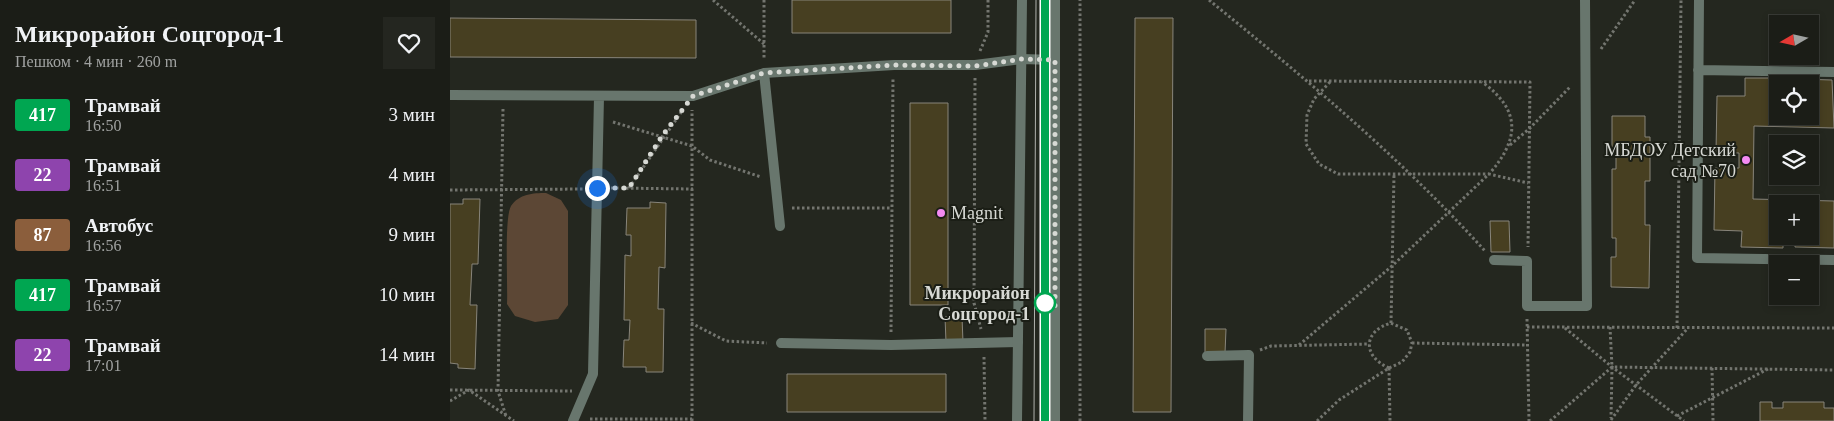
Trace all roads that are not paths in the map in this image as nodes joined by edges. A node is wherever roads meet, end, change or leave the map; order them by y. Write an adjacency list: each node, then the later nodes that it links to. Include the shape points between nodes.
1 (1022, 0): 5 (street)
2 (1055, 0): 6 (street)
3 (1585, 0): 13 (street, via 1587,306 1527,306 1527,260)
4 (1699, 0): 7 (street)
5 (1022, 59): 6 (street); 9 (street, via 975,66 894,65); 15 (street)
6 (1055, 60): 20 (street)
7 (1698, 70): 8 (street); 14 (street, via 1697,258)
8 (1834, 72)
9 (764, 73): 11 (street, via 693,96); 12 (street)
10 (450, 95): 11 (street)
11 (598, 97): 18 (street, via 593,374)
12 (780, 226)
13 (1494, 260)
14 (1834, 260)
15 (1018, 342): 16 (street); 19 (street)
16 (781, 343)
17 (1207, 356): 21 (street, via 1249,355)
18 (574, 420)
19 (1017, 421)
20 (1055, 421)
21 (1248, 421)

